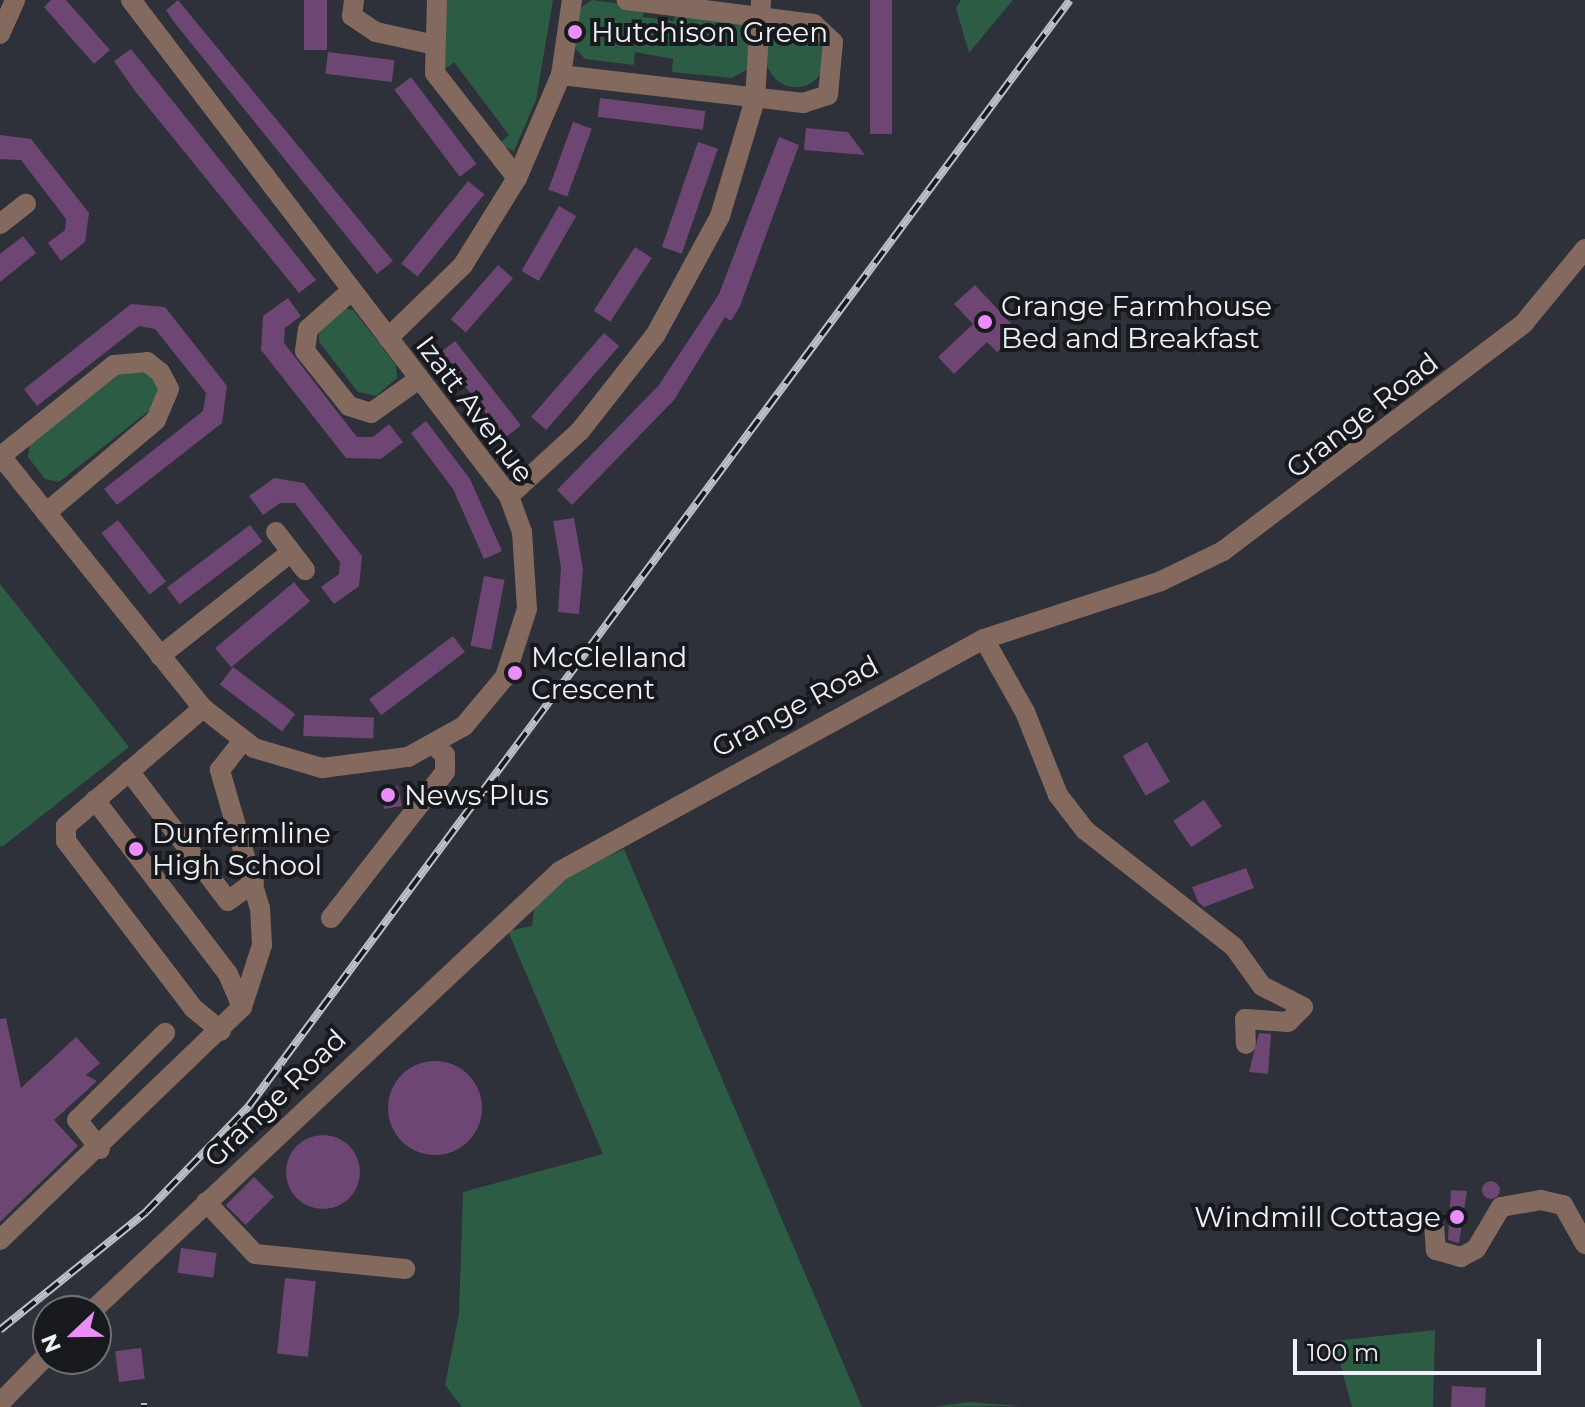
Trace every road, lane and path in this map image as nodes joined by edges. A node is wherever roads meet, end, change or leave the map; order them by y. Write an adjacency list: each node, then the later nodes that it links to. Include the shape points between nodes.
1 (15, 0): 8 (street)
2 (131, 0): 16 (street, Izatt Avenue)
3 (354, 0): 9 (street, via 352,16 376,32)
4 (437, 0): 9 (street)
5 (572, 0): 10 (street)
6 (627, 0): 7 (street)
7 (762, 10): 11 (street); 11 (street, via 814,24 833,42 828,95 803,103)
8 (0, 34)
9 (431, 44): 12 (street, via 435,73)
10 (561, 75): 11 (street); 12 (street)
11 (755, 99): 20 (street, via 720,216 656,334 580,431)
12 (517, 178): 17 (street, via 463,265)
13 (26, 204): 14 (street)
14 (0, 224)
15 (1585, 249): 25 (street, Grange Road, via 1524,323 1273,521 1161,581)
16 (351, 291): 17 (street, Izatt Avenue); 18 (street, via 308,329 305,351 349,406 371,413)
17 (388, 338): 18 (street, Izatt Avenue)
18 (419, 379): 20 (street, Izatt Avenue)
19 (1, 455): 21 (street, Izatt Avenue); 21 (street, via 114,365 147,362 160,372 169,389 156,420)
20 (509, 496): 29 (street, Izatt Avenue, via 527,569 518,644 486,704)
21 (46, 513): 26 (street, Izatt Avenue)
22 (276, 532): 23 (street)
23 (291, 552): 24 (street); 26 (street)
24 (305, 570)
25 (984, 639): 37 (street, via 1025,712 1058,795 1085,830 1234,947 1262,986 1303,1007 1288,1022 1245,1019); 39 (street, Grange Road, via 560,871)
26 (160, 656): 27 (street, Izatt Avenue)
27 (203, 708): 28 (street, Izatt Avenue); 30 (street)
28 (243, 741): 29 (street, Izatt Avenue, via 284,761 354,769); 32 (street, via 220,770 221,790)
29 (435, 746): 33 (street, via 445,755 445,772)
30 (129, 771): 31 (street); 32 (street, via 228,901)
31 (95, 800): 34 (street, via 228,974); 35 (street, via 66,826 66,841 193,1008)
32 (254, 882): 34 (street, via 262,945)
33 (331, 918)
34 (242, 1007): 35 (street)
35 (221, 1031): 38 (street)
36 (165, 1033): 38 (street, via 77,1120)
37 (1246, 1044)
38 (100, 1149): 41 (street)
39 (206, 1202): 43 (street, via 255,1254); 44 (street, Grange Road)
40 (1434, 1224): 42 (street, via 1436,1250 1461,1257 1476,1249 1501,1207 1528,1198 1563,1205)
41 (0, 1240)
42 (1585, 1244)
43 (405, 1269)
44 (109, 1295)
45 (32, 1370): 46 (street)
46 (0, 1403)

